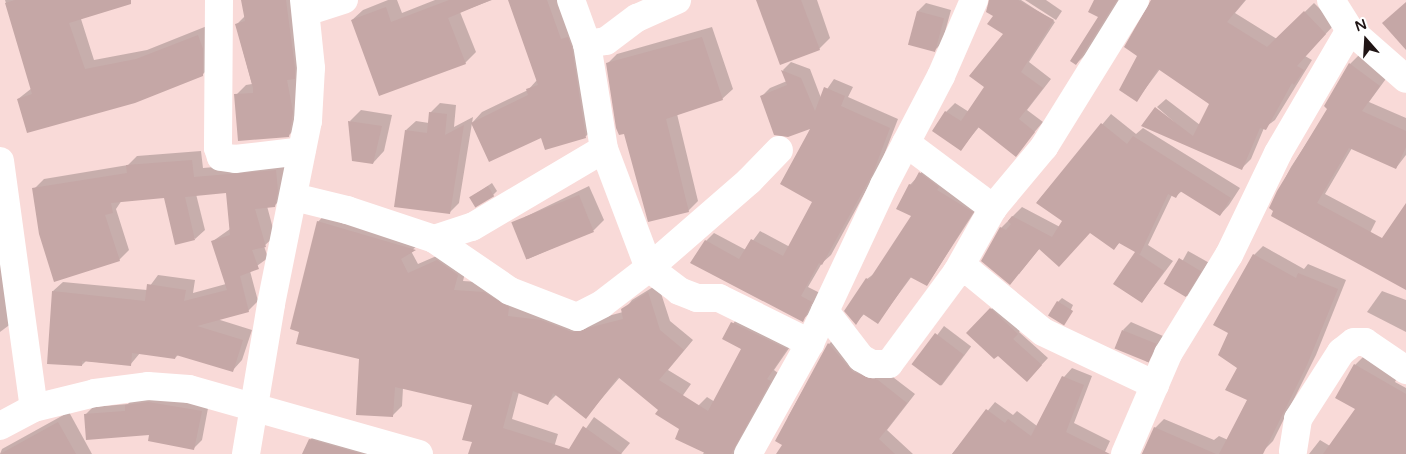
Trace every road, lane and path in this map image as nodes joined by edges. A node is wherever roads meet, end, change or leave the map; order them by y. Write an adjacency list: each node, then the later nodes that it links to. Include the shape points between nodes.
1 (219, 0): 15 (street, via 218,148 221,157 235,159)
2 (344, 0): 8 (street)
3 (571, 0): 10 (street)
4 (677, 0): 10 (street, via 637,18 606,41)
5 (974, 0): 12 (street, via 941,76)
6 (1135, 0): 18 (street, via 1044,146)
7 (1331, 0): 9 (street)
8 (305, 6): 15 (street, via 311,68 308,121)
9 (1350, 30): 11 (street); 25 (street, via 1278,153 1228,255 1168,354)
10 (587, 44): 13 (street)
11 (1406, 78)
12 (906, 143): 18 (street); 22 (street)
13 (604, 149): 19 (street, via 472,227); 20 (street)
14 (779, 150): 20 (street, via 750,181)
15 (302, 151): 17 (street)
16 (0, 161): 27 (street)
17 (294, 197): 19 (street, via 347,210); 26 (street, via 271,304)
18 (993, 208): 21 (street)
19 (434, 239): 20 (street, via 510,291 577,317 602,304)
20 (649, 268): 23 (street, via 679,291 696,298 719,298)
21 (957, 272): 22 (street, via 889,364 872,364 861,358); 25 (street, via 970,272 1043,332)
22 (825, 311): 23 (street)
23 (810, 343): 32 (street)
24 (1406, 370): 29 (street, via 1365,342 1354,342 1336,359 1298,419)
25 (1156, 384): 33 (street)
26 (255, 406): 27 (street, via 189,389 148,386 96,392); 30 (street); 31 (street)
27 (34, 408): 28 (street)
28 (0, 426)
29 (1293, 451)
30 (246, 454)
31 (419, 454)
32 (748, 454)
33 (1126, 454)

